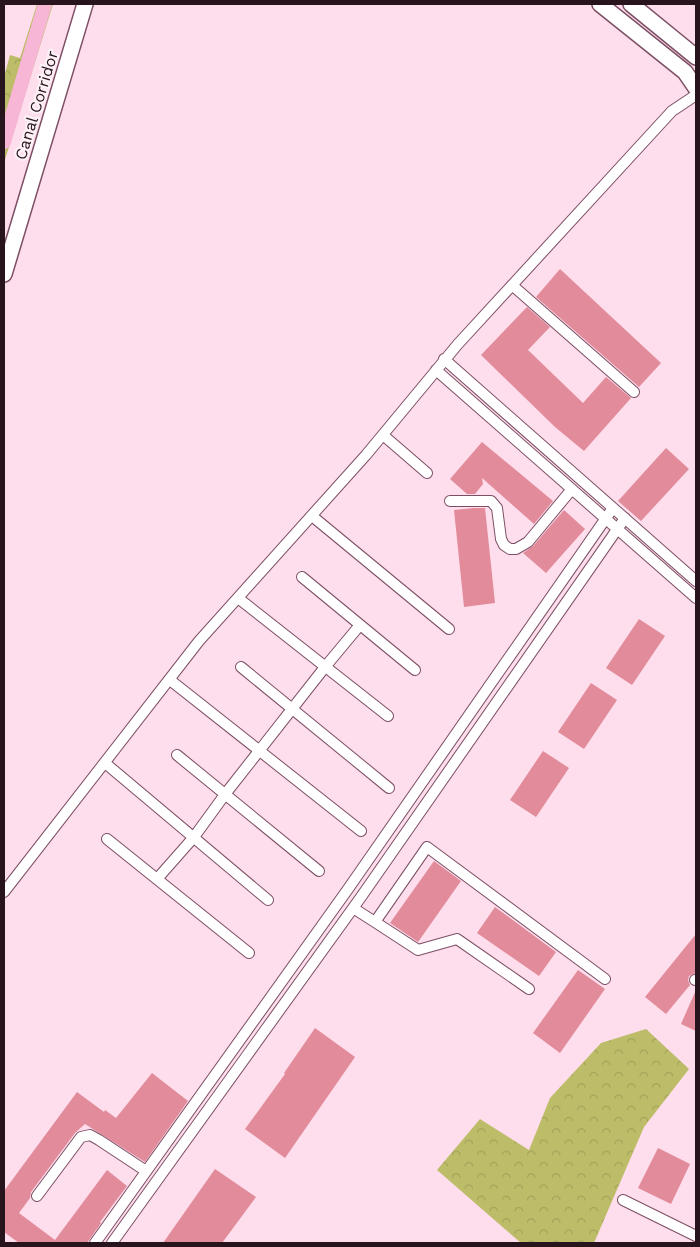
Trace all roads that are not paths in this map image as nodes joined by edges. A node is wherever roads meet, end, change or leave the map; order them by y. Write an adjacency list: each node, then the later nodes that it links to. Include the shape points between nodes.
1 (85, 4): 7 (main road, Canal Corridor)
2 (600, 4): 5 (main road, via 685,72)
3 (631, 4): 4 (main road)
4 (696, 57)
5 (696, 88)
6 (696, 95): 8 (street, via 672,111)
7 (4, 274)
8 (512, 284): 9 (street); 11 (street)
9 (444, 359): 10 (street); 16 (street)
10 (436, 370): 12 (street); 14 (street)
11 (634, 392)
12 (382, 435): 13 (street); 17 (street)
13 (427, 473)
14 (572, 489): 15 (street, via 528,542 516,549 504,545 497,508 491,501); 19 (street)
15 (450, 501)
16 (613, 508): 18 (street); 19 (street)
17 (312, 516): 23 (street); 26 (street)
18 (625, 518): 20 (street); 22 (street)
19 (606, 519): 20 (street); 50 (street)
20 (616, 528): 24 (street); 45 (street)
21 (302, 577): 25 (street)
22 (696, 581)
23 (238, 598): 28 (street); 30 (street, via 199,641)
24 (696, 598)
25 (360, 625): 28 (street); 29 (street)
26 (449, 629)
27 (241, 667): 31 (street)
28 (326, 667): 31 (street); 32 (street)
29 (415, 670)
30 (170, 680): 33 (street); 35 (street)
31 (293, 708): 33 (street); 36 (street)
32 (388, 716)
33 (259, 751): 37 (street); 38 (street)
34 (177, 755): 37 (street)
35 (105, 763): 39 (street); 43 (street)
36 (389, 788)
37 (226, 793): 39 (street); 41 (street)
38 (361, 831)
39 (194, 837): 42 (street); 44 (street)
40 (107, 839): 42 (street)
41 (319, 871)
42 (157, 879): 47 (street)
43 (4, 892)
44 (268, 900)
45 (353, 908): 46 (street); 55 (street)
46 (375, 922): 48 (street, via 426,848); 49 (street, via 418,950 457,939)
47 (249, 953)
48 (605, 979)
49 (529, 989)
50 (146, 1172): 51 (street, via 90,1135 81,1137); 54 (street)
51 (37, 1196)
52 (624, 1200): 53 (street)
53 (696, 1236)
54 (95, 1243)
55 (112, 1243)

